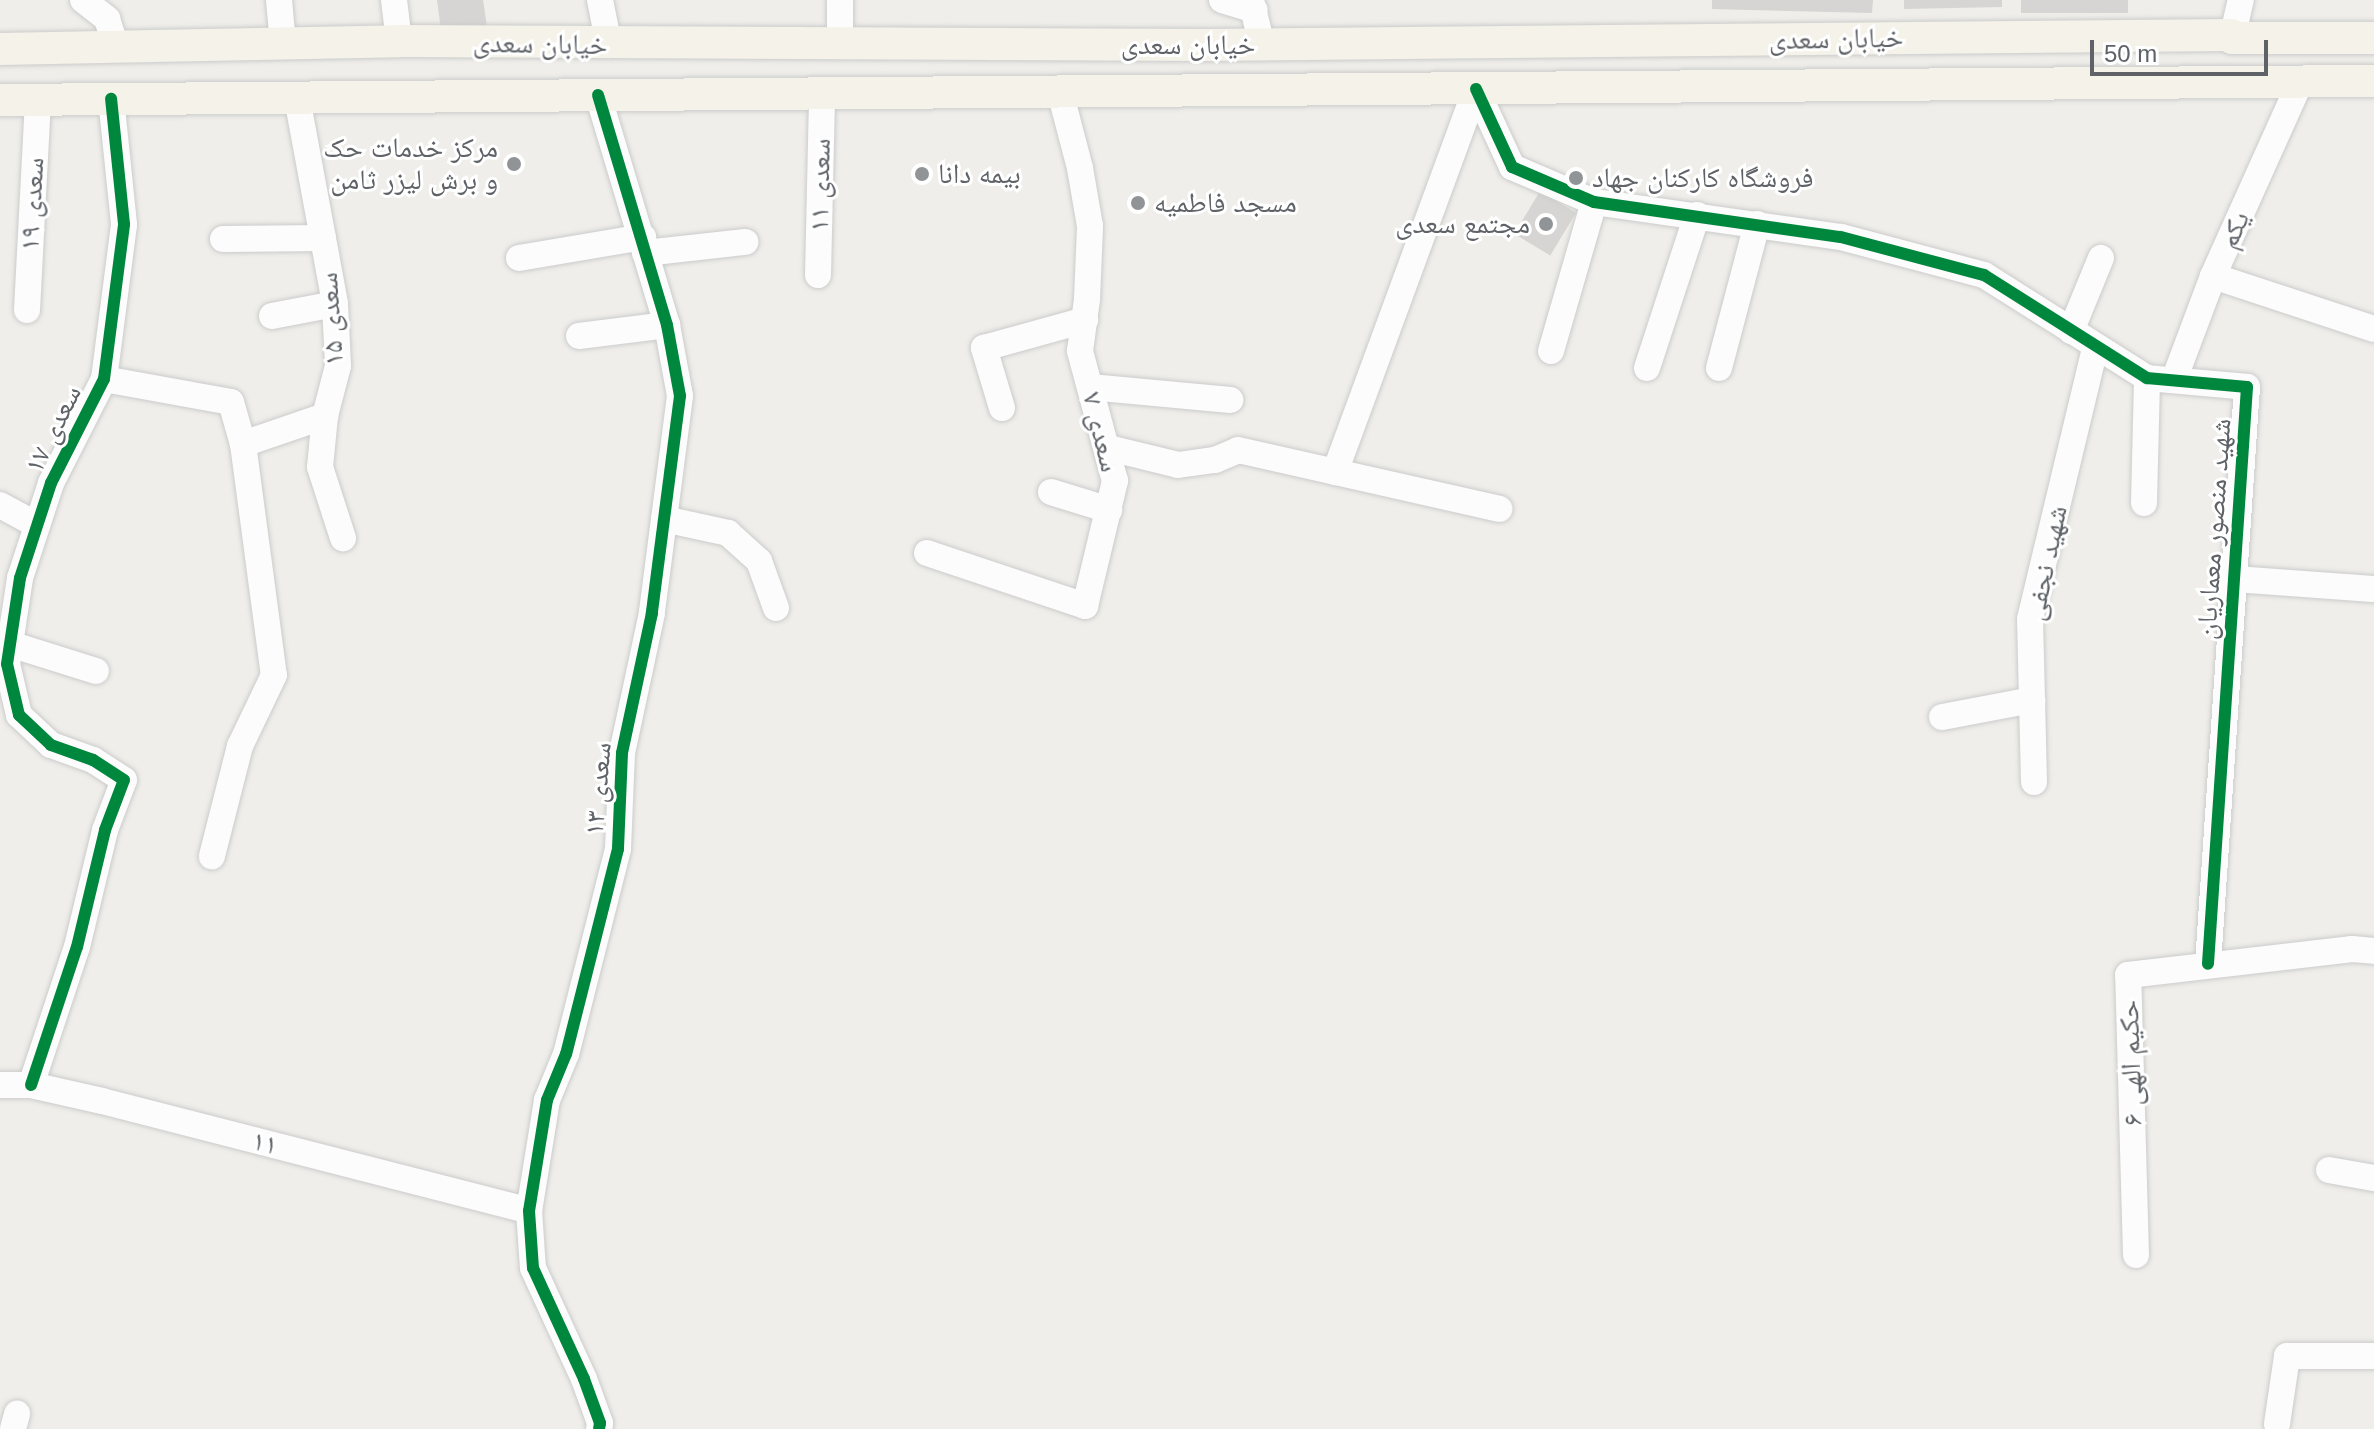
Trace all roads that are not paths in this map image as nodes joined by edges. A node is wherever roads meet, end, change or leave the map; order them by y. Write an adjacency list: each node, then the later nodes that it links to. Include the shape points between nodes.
1 (83, 0): 18 (street, via 107,19)
2 (279, 0): 14 (street)
3 (394, 0): 11 (street)
4 (600, 0): 16 (street)
5 (840, 0): 15 (street)
6 (1222, 0): 8 (street)
7 (2241, 0): 9 (street)
8 (1252, 5): 17 (street)
9 (2232, 38): 10 (main road, خیابان سعدی); 17 (main road, خیابان سعدی)
10 (2371, 40)
11 (399, 41): 12 (main road, خیابان سعدی); 14 (main road, خیابان سعدی)
12 (451, 42): 13 (main road, خیابان سعدی); 26 (main road, via 463,69)
13 (506, 43): 16 (main road, خیابان سعدی); 27 (main road, via 492,72)
14 (283, 44): 18 (main road, خیابان سعدی)
15 (840, 44): 16 (main road, خیابان سعدی); 17 (main road, خیابان سعدی)
16 (609, 45)
17 (1262, 45)
18 (116, 47): 19 (main road, خیابان سعدی)
19 (0, 49)
20 (2372, 79): 21 (main road, خیابان سعدی)
21 (2300, 82): 22 (main road, خیابان سعدی); 42 (street, یکم)
22 (1476, 89): 23 (main road, خیابان سعدی); 32 (street, شهید منصور معماریان, via 1512,167); 63 (street)
23 (1060, 92): 24 (main road, خیابان سعدی); 46 (street, سعدی ۷, via 1090,226)
24 (822, 94): 25 (main road, خیابان سعدی); 41 (street, سعدی ۱۱)
25 (598, 95): 27 (main road, خیابان سعدی); 38 (street, سعدی ۱۳)
26 (451, 96): 27 (main road, خیابان سعدی); 28 (main road, خیابان سعدی)
27 (507, 96)
28 (297, 98): 30 (main road, خیابان سعدی); 35 (street, سعدی ۱۵)
29 (38, 99): 30 (main road, خیابان سعدی); 31 (main road, خیابان سعدی); 44 (street, سعدی ۱۹)
30 (111, 99): 55 (street, سعدی ۱۷, via 124,224)
31 (0, 100)
32 (1594, 202): 33 (street, شهید منصور معماریان); 52 (street)
33 (1697, 215): 34 (street, شهید منصور معماریان); 53 (street)
34 (1757, 224): 49 (street, شهید منصور معماریان, via 1841,237 1984,275); 54 (street)
35 (323, 238): 36 (street); 43 (street, سعدی ۱۵)
36 (223, 239)
37 (745, 242): 38 (street)
38 (644, 245): 39 (street); 47 (street, سعدی ۱۳)
39 (519, 258)
40 (2101, 258): 49 (street)
41 (818, 275)
42 (2213, 276): 48 (street); 56 (street, یکم)
43 (335, 304): 45 (street); 60 (street, سعدی ۱۵, via 338,366)
44 (27, 310)
45 (272, 316)
46 (1085, 320): 57 (street, سعدی ۷, via 1080,351); 59 (street, via 984,348)
47 (667, 325): 50 (street); 69 (street, سعدی ۱۳, via 680,396)
48 (2374, 329)
49 (2071, 331): 51 (street, شهید منصور معماریان)
50 (579, 336)
51 (2095, 348): 56 (street, شهید منصور معماریان); 78 (street, شهید نجفی, via 2030,619)
52 (1551, 351)
53 (1647, 368)
54 (1719, 368)
55 (104, 379): 61 (street, via 231,402); 70 (street, سعدی ۱۷, via 51,483)
56 (2160, 379): 65 (street, یکم); 73 (street, شهید منصور معماریان, via 2247,387)
57 (1090, 387): 58 (street); 62 (street, سعدی ۷)
58 (1230, 400)
59 (1002, 408)
60 (325, 416): 61 (street); 71 (street, سعدی ۱۵, via 320,467)
61 (243, 444): 81 (street, via 274,675 240,746)
62 (1109, 448): 63 (street, via 1178,465 1215,460 1238,450); 68 (street, سعدی ۷, via 1115,481)
63 (1335, 472): 67 (street)
64 (1051, 492): 68 (street)
65 (2144, 503)
66 (0, 505): 70 (street)
67 (1499, 509)
68 (1109, 510): 72 (street, سعدی ۷, via 1085,606)
69 (664, 519): 75 (street, via 728,533 759,561); 88 (street, سعدی ۱۳, via 652,613 622,753 618,849 566,1054 547,1100)
70 (37, 525): 76 (street, سعدی ۱۷, via 20,578)
71 (343, 538)
72 (927, 553)
73 (2234, 579): 74 (street); 83 (street, شهید منصور معماریان)
74 (2374, 589)
75 (776, 608)
76 (10, 644): 77 (street); 85 (street, سعدی ۱۷, via 7,664 19,715 51,745 93,760 124,780)
77 (96, 671)
78 (2032, 700): 79 (street); 80 (street, شهید نجفی)
79 (1942, 717)
80 (2034, 782)
81 (212, 856)
82 (2374, 951): 83 (street, حکیم الهی ۶)
83 (2208, 964): 89 (street, حکیم الهی ۶, via 2128,975)
84 (0, 1085): 85 (street, ۱۱)
85 (31, 1085): 88 (street, ۱۱)
86 (2329, 1170): 87 (street)
87 (2374, 1178)
88 (529, 1211): 92 (street, سعدی ۱۳, via 533,1268 584,1379)
89 (2136, 1255)
90 (2374, 1356): 91 (street, via 2287,1356)
91 (2277, 1424)
92 (599, 1429)

